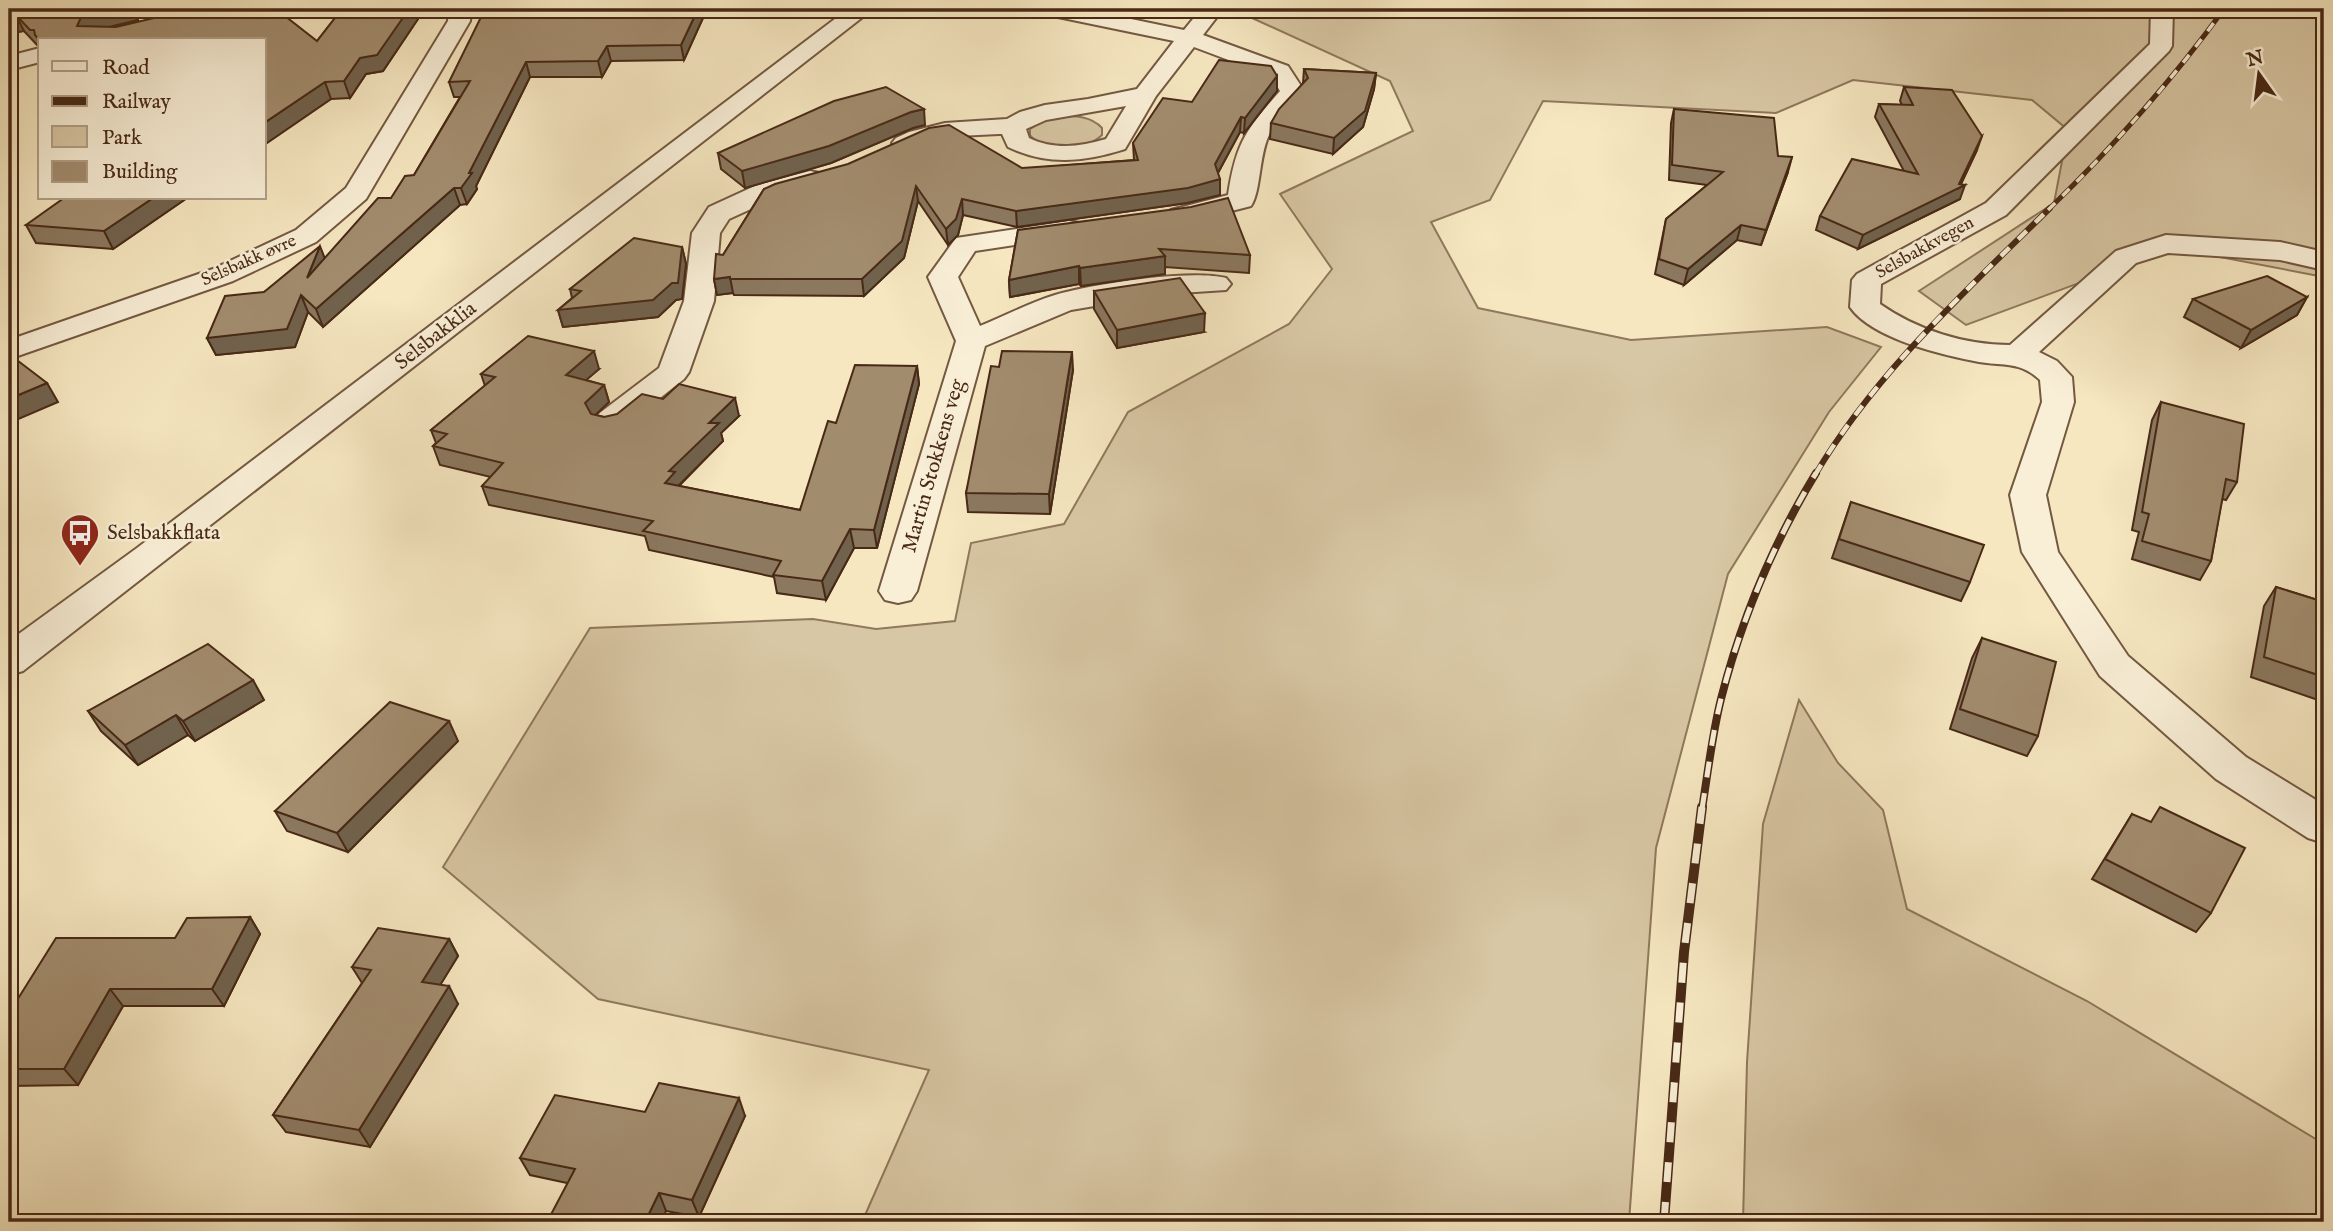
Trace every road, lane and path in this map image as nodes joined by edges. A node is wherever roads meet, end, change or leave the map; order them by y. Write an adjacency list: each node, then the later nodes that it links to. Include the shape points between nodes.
1 (460, 9): 18 (street, Selsbakk øvre, via 459,21 356,193 306,236 223,275)
2 (862, 9): 22 (street, Selsbakklia)
3 (1053, 9): 6 (street)
4 (1212, 9): 6 (street)
5 (2162, 9): 19 (street, Selsbakkvegen, via 2161,46 1996,209 1867,280 1865,307 1879,318 1980,353)
6 (1190, 38): 9 (street); 13 (street, via 1280,71 1293,92 1257,133 1241,200)
7 (38, 56): 8 (street)
8 (9, 63)
9 (1145, 94): 10 (street, via 1045,111 1025,117); 10 (street, via 1116,144 1090,153 1032,150 1017,142)
10 (1013, 127): 11 (street, via 971,126 923,135)
11 (876, 155)
12 (841, 171): 20 (street, via 767,191 719,213 706,233 699,301 673,372)
13 (1149, 219)
14 (1095, 226): 17 (street, via 966,244 943,276)
15 (2324, 261): 19 (street, via 2280,251 2166,244 2126,257)
16 (1216, 284): 17 (street, via 1165,285 1064,302)
17 (971, 341): 21 (street, Martin Stokkens veg)
18 (9, 350)
19 (2018, 354): 23 (street, via 2056,377 2058,402 2028,495 2040,552 2114,666 2231,768)
20 (609, 422)
21 (898, 591)
22 (9, 661)
23 (2324, 826)

